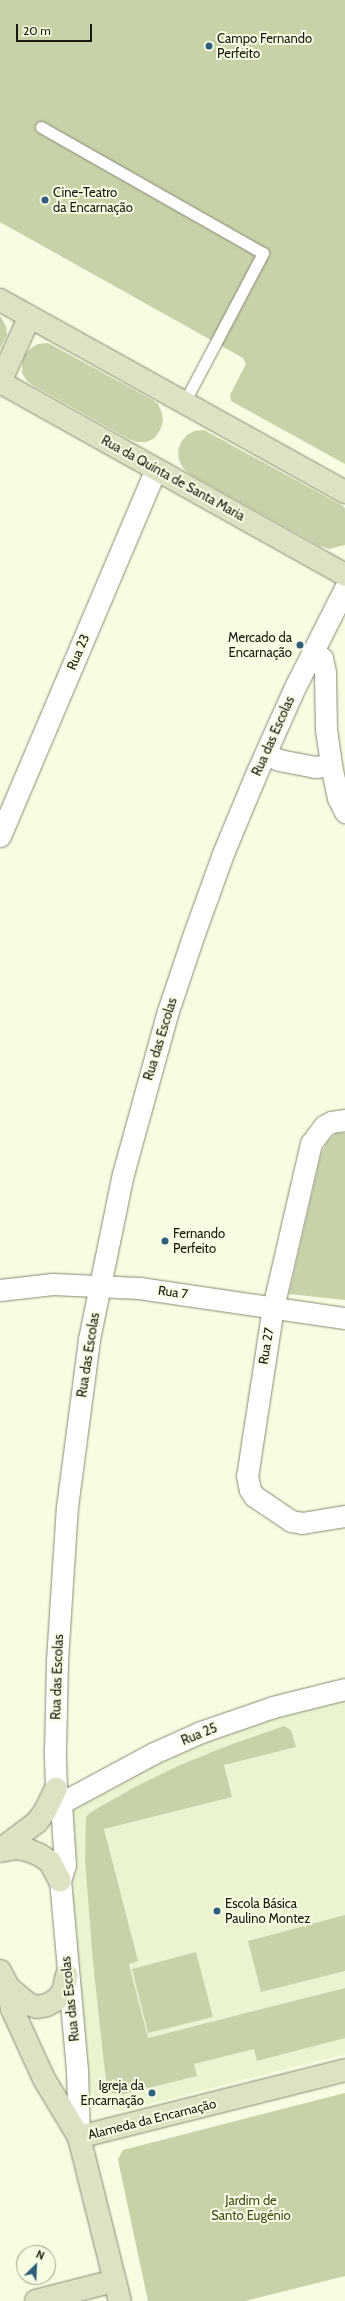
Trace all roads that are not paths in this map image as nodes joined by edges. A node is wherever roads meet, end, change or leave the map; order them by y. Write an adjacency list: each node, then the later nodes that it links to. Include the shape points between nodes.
1 (40, 128): 5 (lane, via 263,253)
2 (0, 300): 3 (street)
3 (30, 316): 4 (street); 5 (street)
4 (0, 382): 6 (street, Rua da Quinta de Santa Maria)
5 (184, 403): 7 (street)
6 (156, 469): 8 (street, Rua da Quinta de Santa Maria); 14 (street, Rua 23)
7 (345, 492)
8 (345, 575)
9 (345, 588): 10 (street, Rua das Escolas)
10 (312, 653): 11 (street, Rua das Escolas); 12 (street, via 322,658 325,672 326,729)
11 (265, 754): 12 (street, via 279,760 315,767); 16 (street, Rua das Escolas, via 224,851 168,1011 123,1174)
12 (330, 765): 13 (street, via 338,798)
13 (345, 812)
14 (0, 836)
15 (345, 1120): 18 (street, Rua 27, via 324,1126 311,1143)
16 (100, 1284): 17 (street, Rua 7, via 53,1284); 18 (street, Rua 7); 22 (street, Rua das Escolas, via 82,1385 67,1507 57,1660)
17 (0, 1290)
18 (273, 1307): 19 (street, Rua 7); 20 (street, Rua 27, via 247,1476 250,1490 259,1500 291,1521 302,1523)
19 (345, 1318)
20 (345, 1516)
21 (345, 1689): 22 (street, Rua 25, via 273,1707 202,1732)
22 (59, 1795): 23 (street, via 37,1822); 24 (street, Rua das Escolas, via 65,1864)
23 (0, 1851): 24 (street, via 16,1848 40,1855 50,1862)
24 (60, 1881): 25 (street, Rua das Escolas)
25 (67, 1976): 26 (street, via 63,1992 56,2000 37,2007 19,1998); 28 (street, Rua das Escolas, via 77,2070)
26 (4, 1979): 28 (street, via 12,2009 44,2079)
27 (345, 2070): 28 (street, Alameda da Encarnação)
28 (79, 2137): 29 (street, Alameda da Encarnação)
29 (117, 2291): 30 (street, Alameda da Encarnação)
30 (36, 2301)

